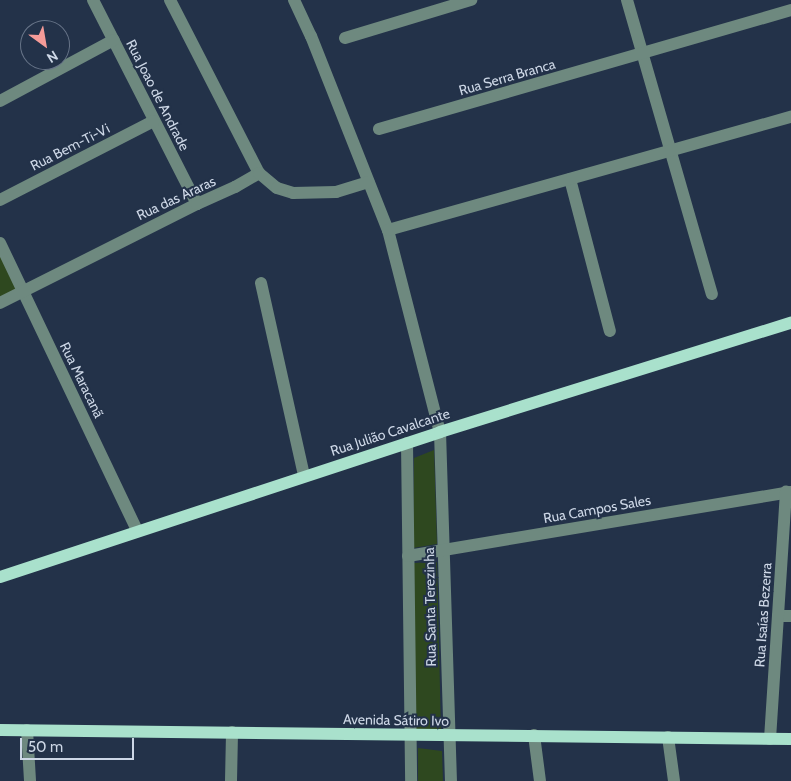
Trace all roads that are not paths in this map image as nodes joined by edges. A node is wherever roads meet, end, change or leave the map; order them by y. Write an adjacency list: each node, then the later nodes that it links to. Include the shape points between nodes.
1 (93, 0): 8 (street, Rua Joao de Andrade)
2 (170, 0): 15 (street)
3 (294, 0): 17 (street, via 312,36)
4 (471, 0): 7 (street)
5 (626, 0): 9 (street)
6 (791, 10): 9 (street, Rua Serra Branca)
7 (345, 38)
8 (114, 40): 10 (street); 12 (street, Rua Joao de Andrade)
9 (642, 53): 13 (street, Rua Serra Branca); 14 (street)
10 (0, 101)
11 (791, 117): 14 (street)
12 (154, 121): 18 (street, Rua Bem-Ti-Vi); 19 (street, Rua Joao de Andrade)
13 (380, 129)
14 (671, 152): 16 (street); 24 (street)
15 (259, 173): 17 (street, via 277,188 293,193 336,192); 19 (street, Rua das Araras)
16 (570, 179): 20 (street); 27 (street)
17 (369, 182): 20 (street)
18 (0, 200)
19 (197, 204): 23 (street, Rua das Araras)
20 (388, 230): 28 (street)
21 (0, 243): 23 (street, Rua Maracanã)
22 (261, 283): 30 (street)
23 (23, 290): 25 (street, Rua das Araras); 33 (street, Rua Maracanã)
24 (712, 294)
25 (0, 303)
26 (791, 323): 28 (main road, Rua Julião Cavalcante)
27 (610, 331)
28 (440, 432): 29 (main road, Rua Julião Cavalcante); 34 (street, Rua Santa Terezinha)
29 (406, 443): 30 (main road, Rua Julião Cavalcante); 35 (street, Rua Santa Terezinha)
30 (304, 476): 33 (main road, Rua Julião Cavalcante)
31 (789, 492): 32 (street, Rua Isaías Bezerra); 34 (street, Rua Campos Sales)
32 (788, 513): 37 (street, Rua Isaías Bezerra)
33 (137, 530): 36 (main road, Rua Julião Cavalcante)
34 (443, 551): 35 (street, Rua Campos Sales); 42 (street, Rua Santa Terezinha)
35 (408, 556): 41 (street, Rua Santa Terezinha)
36 (0, 577)
37 (785, 616): 45 (street, Rua Isaías Bezerra)
38 (0, 730): 39 (main road, Avenida Sátiro Ivo)
39 (27, 730): 40 (main road, Avenida Sátiro Ivo); 47 (street)
40 (232, 732): 41 (main road, Avenida Sátiro Ivo); 48 (street)
41 (412, 735): 42 (main road, Avenida Sátiro Ivo); 49 (street, Rua Santa Terezinha)
42 (448, 735): 43 (main road, Avenida Sátiro Ivo); 50 (street, Rua Santa Terezinha)
43 (534, 735): 44 (main road, Avenida Sátiro Ivo); 51 (street)
44 (668, 737): 45 (main road, Avenida Sátiro Ivo); 52 (street)
45 (770, 739): 46 (main road, Avenida Sátiro Ivo)
46 (791, 739)
47 (30, 781)
48 (231, 781)
49 (411, 781)
50 (451, 781)
51 (540, 781)
52 (674, 781)

